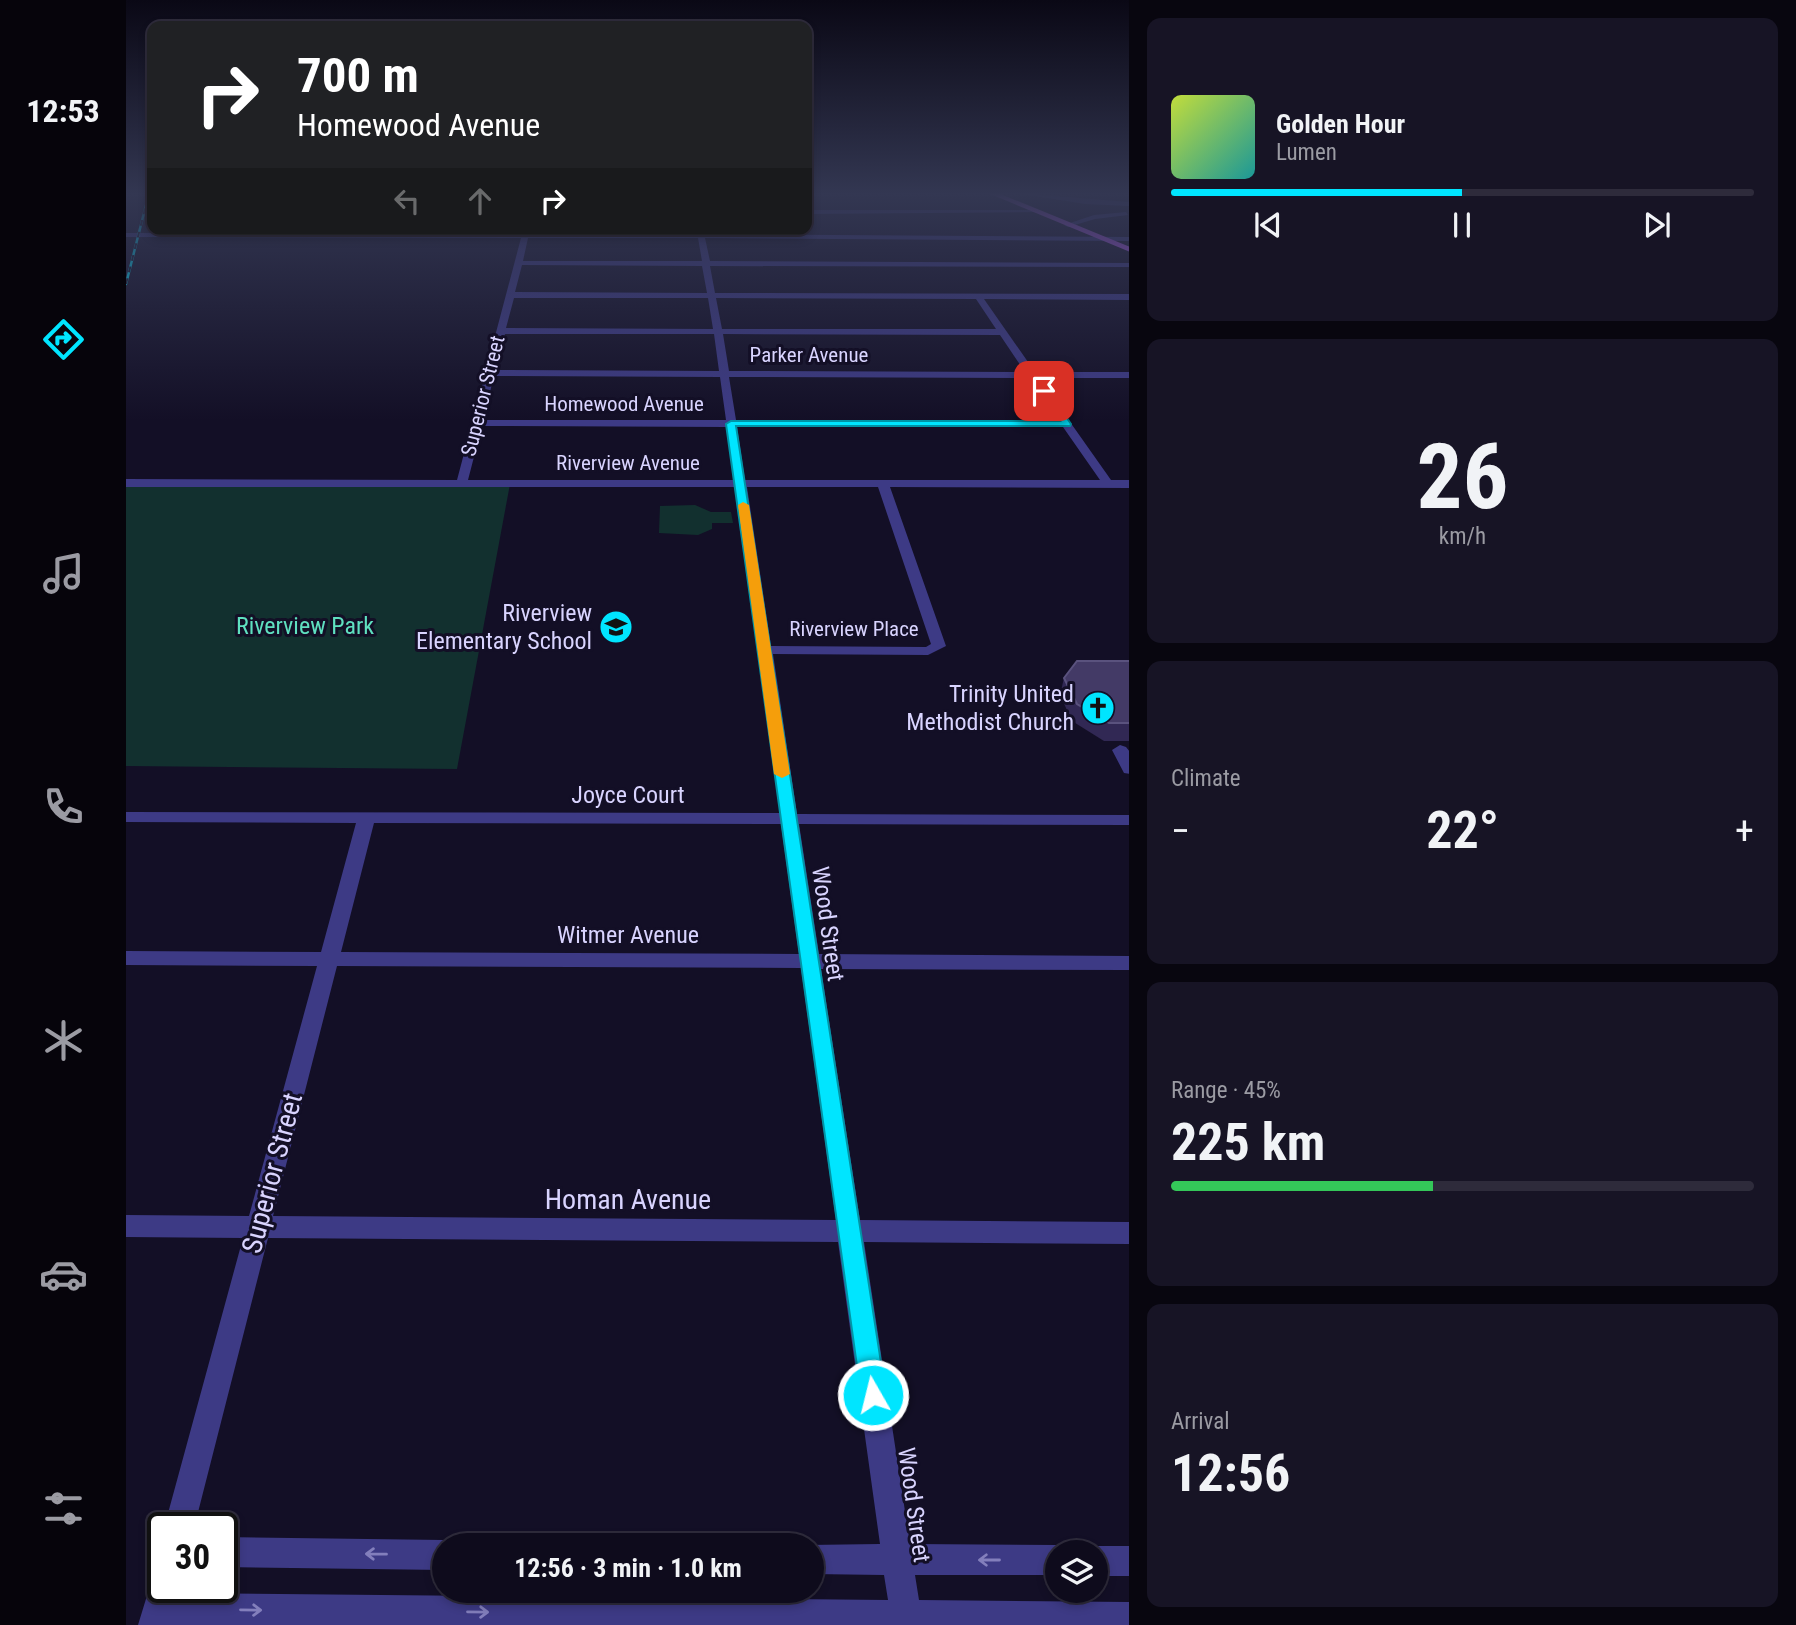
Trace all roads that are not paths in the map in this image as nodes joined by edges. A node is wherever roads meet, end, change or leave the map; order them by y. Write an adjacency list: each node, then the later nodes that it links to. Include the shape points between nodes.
1 (517, 269): 3 (street, Superior Street)
2 (708, 269): 4 (street, Wood Street)
3 (510, 295): 4 (street); 7 (street, Superior Street)
4 (713, 295): 5 (street); 8 (street, Wood Street)
5 (978, 296): 6 (street); 9 (street)
6 (1129, 297)
7 (500, 331): 8 (street); 10 (street, Superior Street)
8 (718, 332): 9 (street); 11 (street, Wood Street)
9 (1003, 332): 12 (street)
10 (489, 373): 11 (street, Parker Avenue); 14 (street, Superior Street)
11 (724, 374): 12 (street, Parker Avenue); 15 (street, Wood Street)
12 (1032, 375): 13 (street, Parker Avenue); 16 (street)
13 (1129, 375)
14 (476, 423): 15 (street, Homewood Avenue); 17 (street, Superior Street)
15 (731, 424): 16 (street, Homewood Avenue); 18 (street, Wood Street)
16 (1066, 424): 21 (street)
17 (462, 482): 18 (street, Riverview Avenue); 19 (street, Riverview Avenue)
18 (740, 482): 20 (street, Riverview Avenue); 23 (street, Wood Street)
19 (126, 483)
20 (883, 484): 21 (street, Riverview Avenue); 23 (street, Riverview Place, via 939,646 928,650)
21 (1108, 484): 22 (street, Riverview Avenue)
22 (1129, 484)
23 (764, 650): 28 (street, Wood Street)
24 (1120, 750): 25 (street)
25 (1129, 769)
26 (126, 817): 27 (street, Joyce Court)
27 (366, 819): 28 (street, Joyce Court); 31 (street, Superior Street)
28 (790, 820): 29 (street, Joyce Court); 32 (street, Wood Street)
29 (1129, 820)
30 (126, 958): 31 (street, Witmer Avenue)
31 (328, 960): 32 (street, Witmer Avenue); 35 (street, Superior Street)
32 (809, 962): 33 (street, Witmer Avenue); 36 (street, Wood Street)
33 (1129, 963)
34 (126, 1226): 35 (street, Homan Avenue)
35 (258, 1226): 36 (street, Homan Avenue); 38 (street, Superior Street)
36 (849, 1230): 37 (street, Homan Avenue); 42 (street, Wood Street)
37 (1129, 1233)
38 (183, 1512)
39 (238, 1552): 40 (street, one-way to 39)
40 (432, 1555)
41 (824, 1559): 42 (street)
42 (897, 1560): 43 (street, one-way to 42); 48 (street, Wood Street)
43 (1045, 1560)
44 (1108, 1561): 45 (street)
45 (1129, 1561)
46 (158, 1607): 48 (street, one-way to 48)
47 (1129, 1618): 48 (street)
48 (906, 1621)

